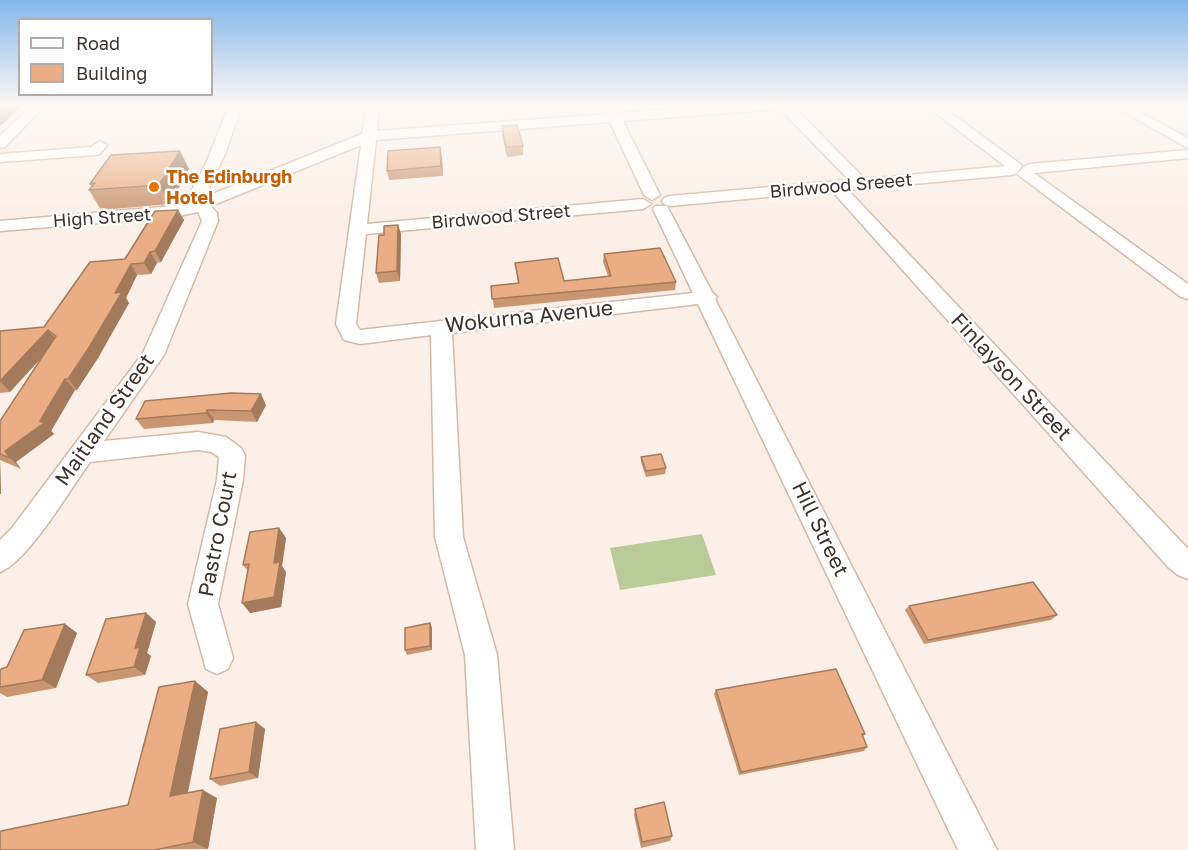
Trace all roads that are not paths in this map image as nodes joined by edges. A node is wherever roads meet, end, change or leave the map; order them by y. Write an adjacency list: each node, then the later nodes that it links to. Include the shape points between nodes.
1 (100, 145): 9 (street, via 95,151)
2 (222, 145): 14 (street)
3 (349, 145): 14 (street, High Street)
4 (369, 145): 16 (street)
5 (628, 145): 13 (street, Hill Street)
6 (823, 145): 11 (street)
7 (986, 145): 10 (street)
8 (1185, 148): 10 (street, Birdwood Sreeet)
9 (0, 158)
10 (1020, 170): 11 (street, Birdwood Sreeet); 17 (street)
11 (861, 184): 12 (street, Birdwood Sreeet)
12 (836, 186): 13 (street, Birdwood Sreeet); 22 (street, Finlayson Street)
13 (656, 202): 16 (street, Birdwood Street); 18 (street, Hill Street)
14 (195, 207): 15 (street, High Street); 20 (street, Maitland Street, via 209,213 210,221 153,355)
15 (0, 226)
16 (358, 230): 19 (street, Wokurna Avenue, via 346,324 351,335)
17 (1188, 293)
18 (706, 297): 19 (street, Wokurna Avenue); 25 (street, Hill Street)
19 (441, 327): 24 (street, via 449,537 481,655)
20 (82, 453): 21 (street, Maitland Street, via 22,537); 23 (street, Pastro Court, via 198,441 225,446 232,455 203,604)
21 (0, 560)
22 (1188, 566)
23 (217, 658)
24 (495, 850)
25 (978, 850)

